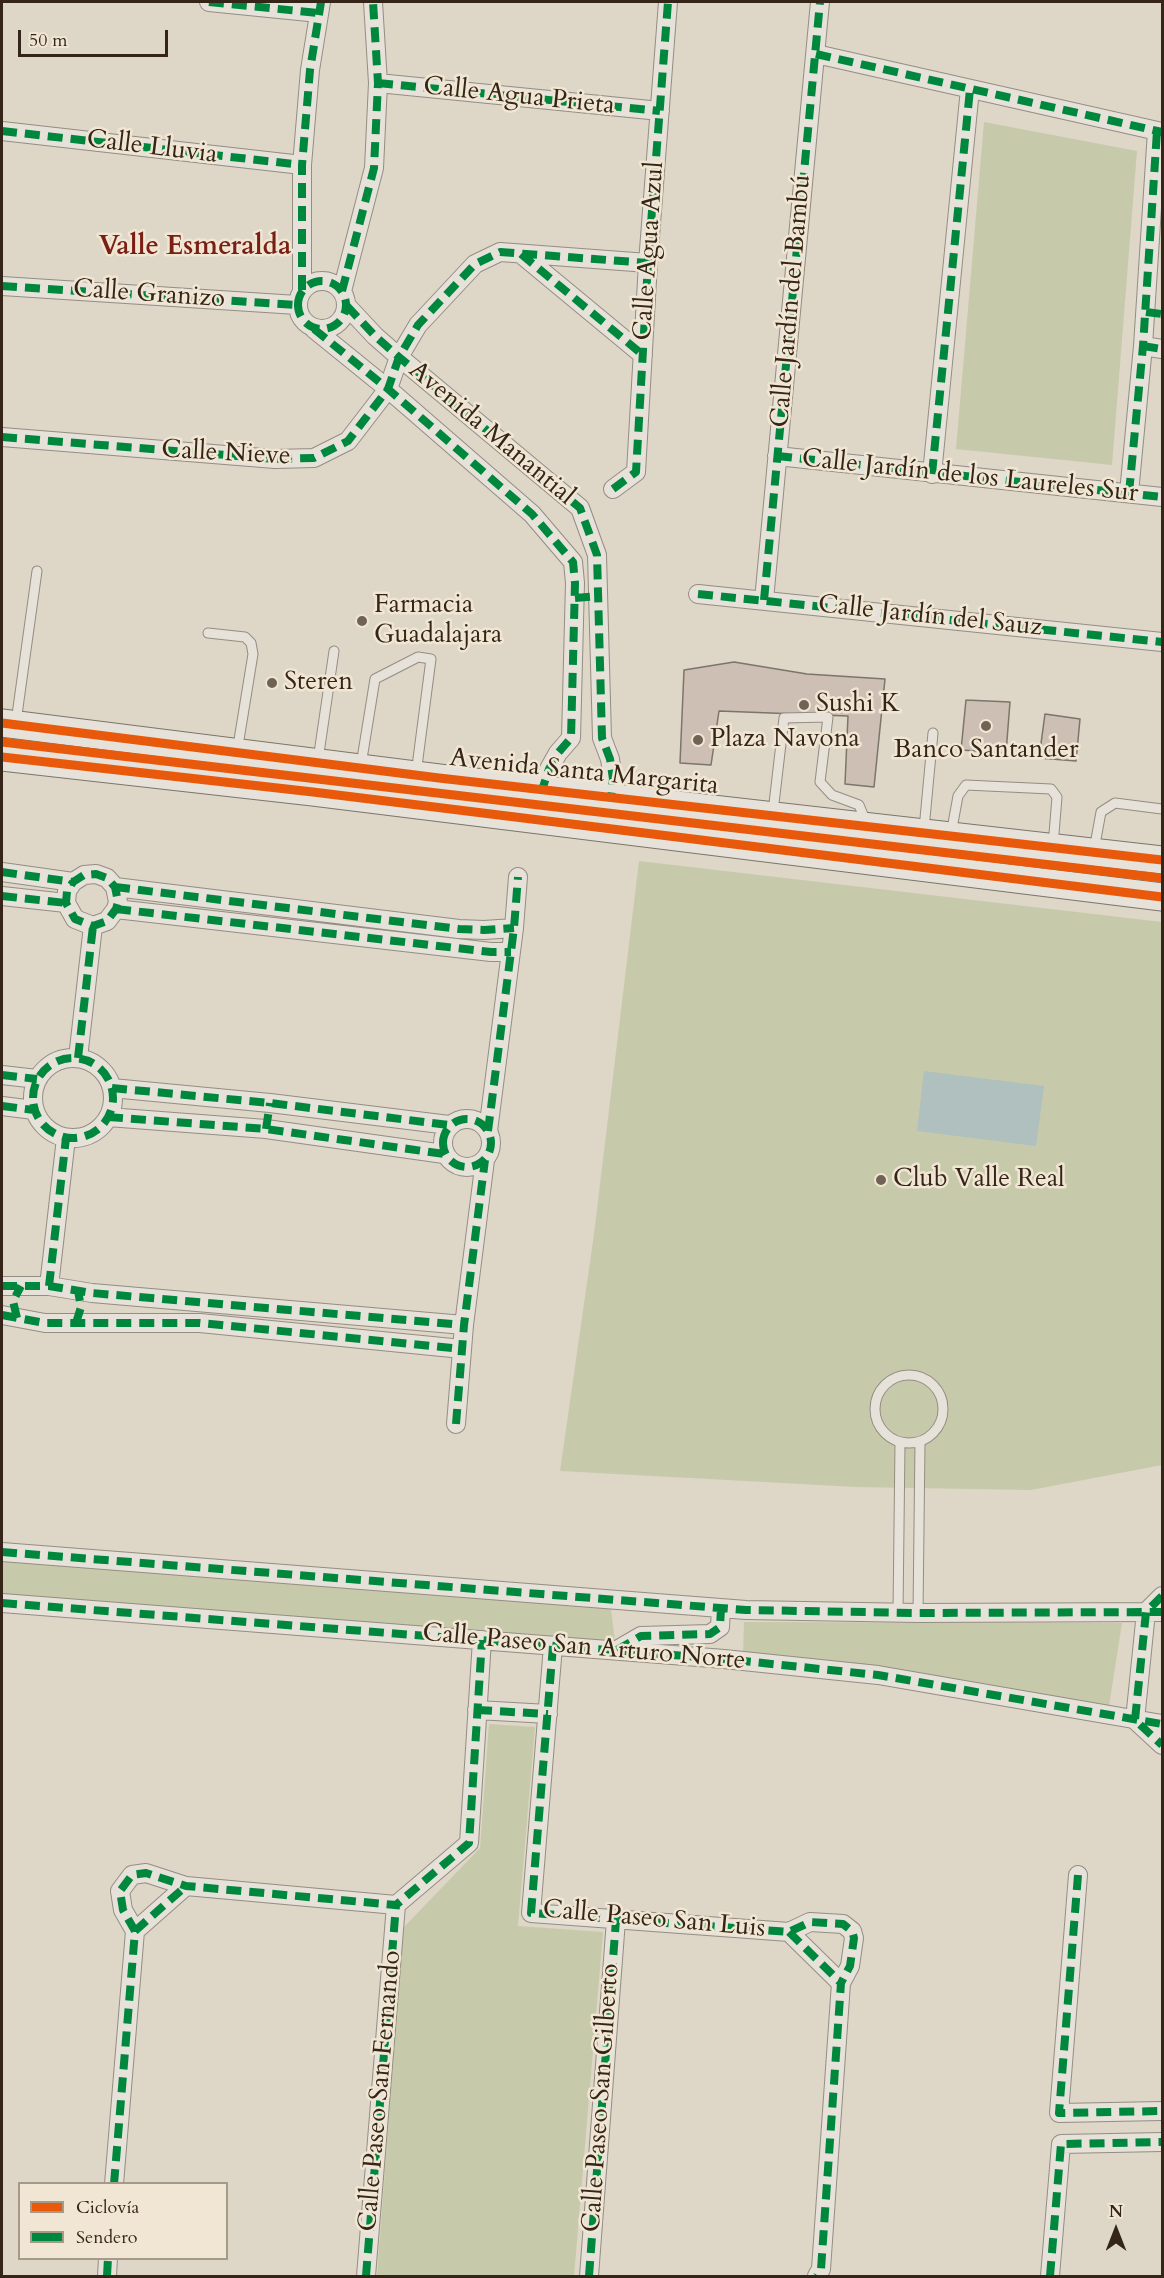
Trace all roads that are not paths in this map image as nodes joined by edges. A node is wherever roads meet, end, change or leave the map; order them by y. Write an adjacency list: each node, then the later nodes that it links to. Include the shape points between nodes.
1 (209, 2): 5 (street)
2 (373, 2): 7 (street)
3 (668, 2): 9 (street, Calle Agua Azul)
4 (820, 2): 6 (street, Calle Jardín del Bambú)
5 (320, 7): 12 (street)
6 (816, 54): 8 (street); 26 (street, Calle Jardín del Bambú)
7 (378, 82): 9 (street, Calle Agua Prieta); 17 (street, via 374,168)
8 (970, 89): 11 (street); 27 (street)
9 (660, 111): 14 (street, Calle Agua Azul)
10 (2, 130): 12 (street, Calle Lluvia)
11 (1160, 131): 18 (street)
12 (302, 165): 16 (street)
13 (521, 254): 14 (street, Calle Nieve); 22 (street); 23 (street, Calle Nieve, via 500,252 475,264 418,325)
14 (648, 263): 22 (street, Calle Agua Azul)
15 (2, 286): 16 (street, Calle Granizo)
16 (299, 298): 17 (street, via 314,281 330,282); 19 (street, via 301,320)
17 (344, 298): 19 (street, via 342,320 329,329); 23 (street, Avenida Manantial, via 375,336)
18 (1154, 313): 20 (street)
19 (314, 329): 24 (street, Avenida Manantial)
20 (1143, 346): 21 (street); 29 (street)
21 (1162, 349)
22 (643, 355): 28 (street, Calle Agua Azul, via 636,472)
23 (399, 357): 24 (street, Calle Nieve); 33 (street, Avenida Manantial, via 580,508 597,555)
24 (388, 388): 25 (street, Calle Nieve, via 348,441 314,458 275,459); 34 (street, Avenida Manantial, via 532,514 573,562)
25 (2, 437)
26 (777, 456): 27 (street, Calle Jardín de los Laureles Sur); 35 (street, Calle Jardín del Bambú)
27 (932, 474): 29 (street, Calle Jardín de los Laureles Sur)
28 (614, 489)
29 (1129, 493): 30 (street, Calle Jardín de los Laureles Sur)
30 (1162, 497)
31 (37, 571): 39 (lane)
32 (698, 594): 35 (street, Calle Jardín del Sauz)
33 (599, 596): 34 (street); 48 (street, Avenida Manantial, via 602,738 612,769)
34 (575, 598): 46 (street, Avenida Manantial, via 571,738 558,753)
35 (764, 600): 37 (street, Calle Jardín del Sauz)
36 (208, 633): 41 (lane, via 245,636 251,643 253,654)
37 (1162, 642)
38 (334, 651): 43 (lane)
39 (9, 724): 41 (main road, Avenida Santa Margarita)
40 (933, 733): 53 (lane)
41 (237, 752): 43 (main road, Avenida Santa Margarita)
42 (2, 757): 47 (main road, Avenida Santa Margarita)
43 (318, 762): 44 (main road, Avenida Santa Margarita)
44 (360, 768): 45 (main road, Avenida Santa Margarita); 45 (lane, via 375,679 418,657 431,659)
45 (427, 777): 46 (main road, Avenida Santa Margarita); 47 (main road, via 412,782 327,773 315,779)
46 (542, 790): 48 (main road, Avenida Santa Margarita)
47 (313, 792): 50 (main road, Avenida Santa Margarita)
48 (611, 798): 50 (main road, via 607,806 590,818); 51 (main road, Avenida Santa Margarita)
49 (1162, 810): 56 (lane, via 1115,803 1101,812)
50 (488, 814): 63 (main road, Avenida Santa Margarita)
51 (772, 816): 52 (main road, Avenida Santa Margarita); 52 (lane, via 784,718 828,717 820,782 832,795 859,805)
52 (868, 827): 53 (main road, Avenida Santa Margarita)
53 (923, 833): 54 (main road, Avenida Santa Margarita)
54 (951, 836): 55 (main road, Avenida Santa Margarita); 55 (lane, via 958,796 966,785 1051,789 1057,797)
55 (1053, 848): 56 (main road, Avenida Santa Margarita)
56 (1094, 852): 57 (main road, Avenida Santa Margarita)
57 (1162, 860)
58 (1162, 868): 63 (main road, via 1106,866 1098,870)
59 (2, 872): 61 (street)
60 (518, 877): 72 (street)
61 (73, 882): 62 (street, via 96,874); 67 (street)
62 (115, 887): 68 (street); 69 (street)
63 (1095, 888): 64 (main road, Avenida Santa Margarita)
64 (1127, 892): 66 (main road, Avenida Santa Margarita); 70 (main road)
65 (2, 896): 67 (street)
66 (1162, 897)
67 (66, 903): 71 (street, via 75,919)
68 (293, 908): 72 (street, via 459,928); 73 (street)
69 (116, 909): 71 (street, via 107,921); 73 (street)
70 (1162, 913)
71 (93, 926): 75 (street)
72 (514, 928): 74 (street)
73 (291, 929): 74 (street)
74 (511, 952): 85 (street)
75 (78, 1058): 77 (street, via 61,1059 47,1066); 78 (street, via 105,1073)
76 (2, 1075): 77 (street)
77 (37, 1079): 81 (street, via 32,1094)
78 (112, 1088): 79 (street); 82 (street, via 113,1103)
79 (270, 1103): 83 (street); 84 (street)
80 (2, 1106): 81 (street)
81 (34, 1110): 86 (street, via 52,1133)
82 (108, 1117): 84 (street); 86 (street, via 91,1134)
83 (449, 1125): 85 (street, via 470,1119); 87 (street, via 442,1139)
84 (266, 1129): 87 (street)
85 (488, 1131): 88 (street, via 490,1151)
86 (66, 1138): 91 (street)
87 (444, 1154): 88 (street, via 463,1168 475,1167)
88 (485, 1160): 96 (street)
89 (2, 1286): 90 (street)
90 (21, 1286): 91 (street); 94 (street)
91 (49, 1286): 92 (street)
92 (78, 1291): 93 (street); 95 (street, via 81,1307)
93 (238, 1306): 96 (street); 97 (street)
94 (9, 1317): 95 (street)
95 (76, 1323): 97 (street)
96 (464, 1325): 98 (street)
97 (236, 1326): 98 (street)
98 (462, 1349): 99 (street)
99 (456, 1424)
100 (920, 1442): 101 (lane); 101 (lane, via 935,1432 943,1416 942,1399 933,1384 917,1376 899,1376 884,1385 875,1401 875,1419 885,1434); 108 (lane)
101 (900, 1443): 106 (lane)
102 (2, 1552): 105 (street, Calle Paseo San Arturo Norte)
103 (1162, 1596): 107 (street)
104 (2, 1603): 109 (street, Calle Paseo San Arturo Norte)
105 (721, 1608): 106 (street, Calle Paseo San Arturo Norte); 111 (street, via 720,1627 710,1634 641,1636)
106 (898, 1612): 108 (street, Calle Paseo San Arturo Norte)
107 (1154, 1612): 108 (street, Calle Paseo San Arturo Norte); 114 (street)
108 (918, 1613)
109 (482, 1640): 110 (street, Calle Paseo San Arturo Norte); 112 (street)
110 (553, 1646): 111 (street, Calle Paseo San Arturo Norte); 113 (street, Calle Paseo San Luis)
111 (617, 1650): 114 (street, Calle Paseo San Arturo Norte, via 878,1676)
112 (477, 1710): 113 (street); 119 (street, via 469,1843)
113 (548, 1714): 120 (street, Calle Paseo San Luis, via 531,1913)
114 (1135, 1720): 115 (street, Calle Paseo San Arturo Norte); 116 (street)
115 (1162, 1724)
116 (1162, 1745)
117 (1078, 1875): 124 (street, via 1059,2113)
118 (186, 1886): 119 (street); 121 (street); 121 (street, via 146,1873 132,1875 120,1891 123,1910)
119 (396, 1905): 129 (street, Calle Paseo San Fernando)
120 (616, 1920): 122 (street, Calle Paseo San Luis); 130 (street, Calle Paseo San Gilberto)
121 (135, 1931): 126 (street)
122 (789, 1932): 123 (street, Calle Paseo San Luis); 123 (street, Calle Paseo San Luis, via 810,1922 849,1927 854,1938 850,1966)
123 (841, 1983): 131 (street, Calle Paseo San Luis)
124 (1162, 2111)
125 (1162, 2142): 132 (street, via 1061,2144)
126 (114, 2182)
127 (108, 2260): 128 (street)
128 (107, 2277)
129 (366, 2277)
130 (589, 2277)
131 (817, 2277)
132 (1050, 2277)

